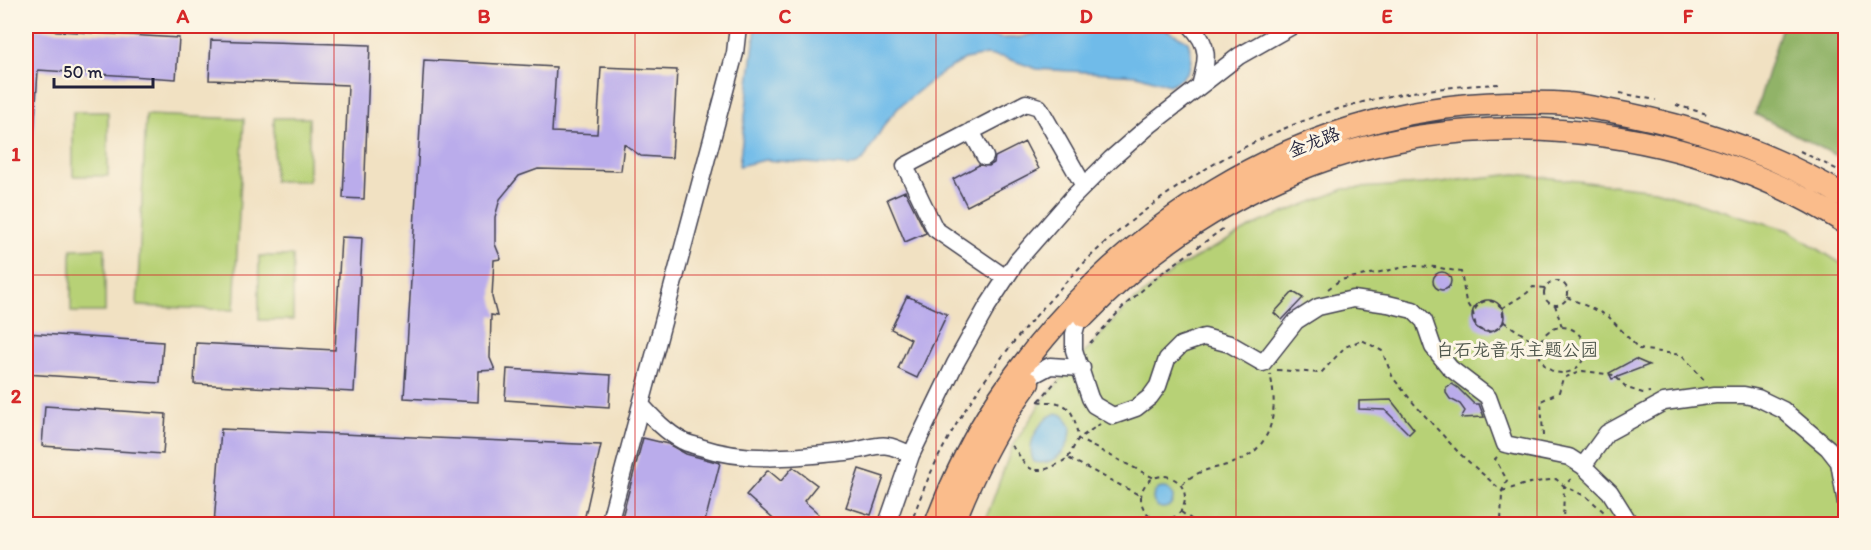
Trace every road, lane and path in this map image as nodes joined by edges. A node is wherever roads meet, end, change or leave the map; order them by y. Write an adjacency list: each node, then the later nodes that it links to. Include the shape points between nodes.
1 (738, 26): 28 (lane, via 735,53)
2 (1191, 26): 4 (lane, via 1205,47 1207,61)
3 (1292, 26): 4 (lane, via 1239,56)
4 (1200, 86): 7 (lane, via 1134,138)
5 (971, 131): 6 (lane); 7 (lane, via 1026,103 1039,107); 12 (lane, via 905,166 935,229)
6 (985, 157)
7 (1084, 186): 12 (lane)
8 (1845, 197): 48 (main road, 金龙路, via 1790,166 1687,127 1568,104 1445,108 1400,115 1311,141 1241,175 1174,216 1081,296 996,402 951,486)
9 (1845, 223): 19 (main road, 金龙路, via 1792,191 1749,172 1669,147 1563,131 1446,133 1330,159 1239,197 1166,243)
10 (1230, 224): 21 (path, via 1162,273)
11 (1461, 272): 17 (path, via 1466,302)
12 (1006, 278): 34 (lane, via 955,364)
13 (1545, 288): 14 (path, via 1554,282 1562,283); 15 (path, via 1546,299); 16 (path, via 1533,287)
14 (1567, 297): 15 (path); 26 (path, via 1608,316 1639,349 1682,355 1708,384)
15 (1555, 305): 20 (path)
16 (1502, 308): 17 (path, via 1489,300 1479,303); 18 (path)
17 (1473, 313): 18 (path, via 1476,327 1485,332 1495,331)
18 (1504, 322): 22 (path)
19 (1077, 323): 23 (lane, via 1074,350); 24 (main road, 金龙路)
20 (1562, 327): 22 (path, via 1548,332); 22 (path, via 1582,338 1585,354 1578,367 1565,373 1551,370 1542,360)
21 (1088, 345)
22 (1540, 346)
23 (1082, 368): 24 (lane, via 1050,366); 29 (lane, via 1094,405)
24 (1035, 374): 49 (main road, 金龙路, via 987,451)
25 (1058, 376): 30 (path, via 1038,401 1066,408 1075,418)
26 (1697, 385)
27 (1654, 392): 32 (path, via 1627,388 1614,375 1583,371 1563,378 1559,392 1541,401 1544,436)
28 (640, 405): 34 (lane, via 683,441 715,452 775,459 855,451 881,444); 46 (lane)
29 (1113, 416): 30 (path); 32 (lane, via 1136,408 1150,397 1167,358 1181,345 1204,337 1230,344 1263,363 1296,321 1318,307 1353,299 1413,310 1424,321 1433,347 1450,368 1488,397 1505,444)
30 (1078, 439): 35 (path); 37 (path)
31 (1009, 444): 35 (path, via 1035,470 1050,468)
32 (1528, 447): 36 (lane, via 1569,457)
33 (1499, 454): 40 (path, via 1495,459 1507,480)
34 (911, 455): 47 (lane)
35 (1068, 458): 41 (path)
36 (1583, 466): 39 (path); 42 (lane, via 1607,433 1664,402 1744,395 1783,410 1828,448 1839,462); 54 (lane, via 1610,492)
37 (1154, 478): 38 (path, via 1169,476); 41 (path)
38 (1182, 484): 40 (path, via 1201,471 1233,463 1264,442 1273,420 1275,393 1269,369 1321,373 1345,346 1362,340 1382,351 1393,378 1416,406 1460,454); 43 (path, via 1186,499)
39 (1564, 486): 40 (path, via 1556,479); 44 (path, via 1587,497); 53 (path)
40 (1502, 491): 52 (path)
41 (1141, 496): 45 (path, via 1144,510)
42 (1845, 503)
43 (1181, 512): 45 (path, via 1169,519); 51 (path)
44 (1610, 518)
45 (1155, 519): 50 (path)
46 (609, 525)
47 (887, 525)
48 (936, 525)
49 (953, 525)
50 (1154, 525)
51 (1198, 525)
52 (1501, 525)
53 (1563, 525)
54 (1630, 525)

